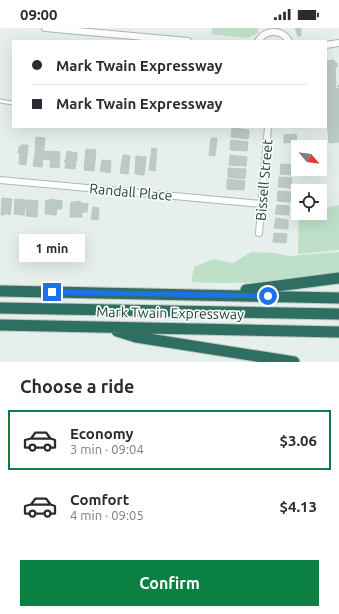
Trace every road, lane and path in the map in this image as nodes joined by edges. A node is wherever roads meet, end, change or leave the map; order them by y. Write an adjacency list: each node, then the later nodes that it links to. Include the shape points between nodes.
1 (46, 28): 3 (street)
2 (278, 30): 4 (street, via 264,34); 5 (street)
3 (177, 40)
4 (259, 40)
5 (288, 40)
6 (339, 43): 7 (street)
7 (327, 45)
8 (0, 101): 9 (lane)
9 (12, 102)
10 (268, 128): 12 (street, Bissell Street)
11 (0, 180): 12 (street, Randall Place)
12 (262, 204): 13 (street, Bissell Street)
13 (259, 233)
14 (339, 278): 16 (highway)
15 (0, 291): 16 (highway, Mark Twain Expressway)
16 (214, 295): 17 (highway, Mark Twain Expressway)
17 (339, 298)
18 (0, 308): 19 (highway)
19 (339, 314)
20 (0, 325): 21 (highway, Mark Twain Expressway)
21 (107, 327): 22 (highway, Mark Twain Expressway); 23 (highway, via 136,337)
22 (339, 332)
23 (294, 362)

